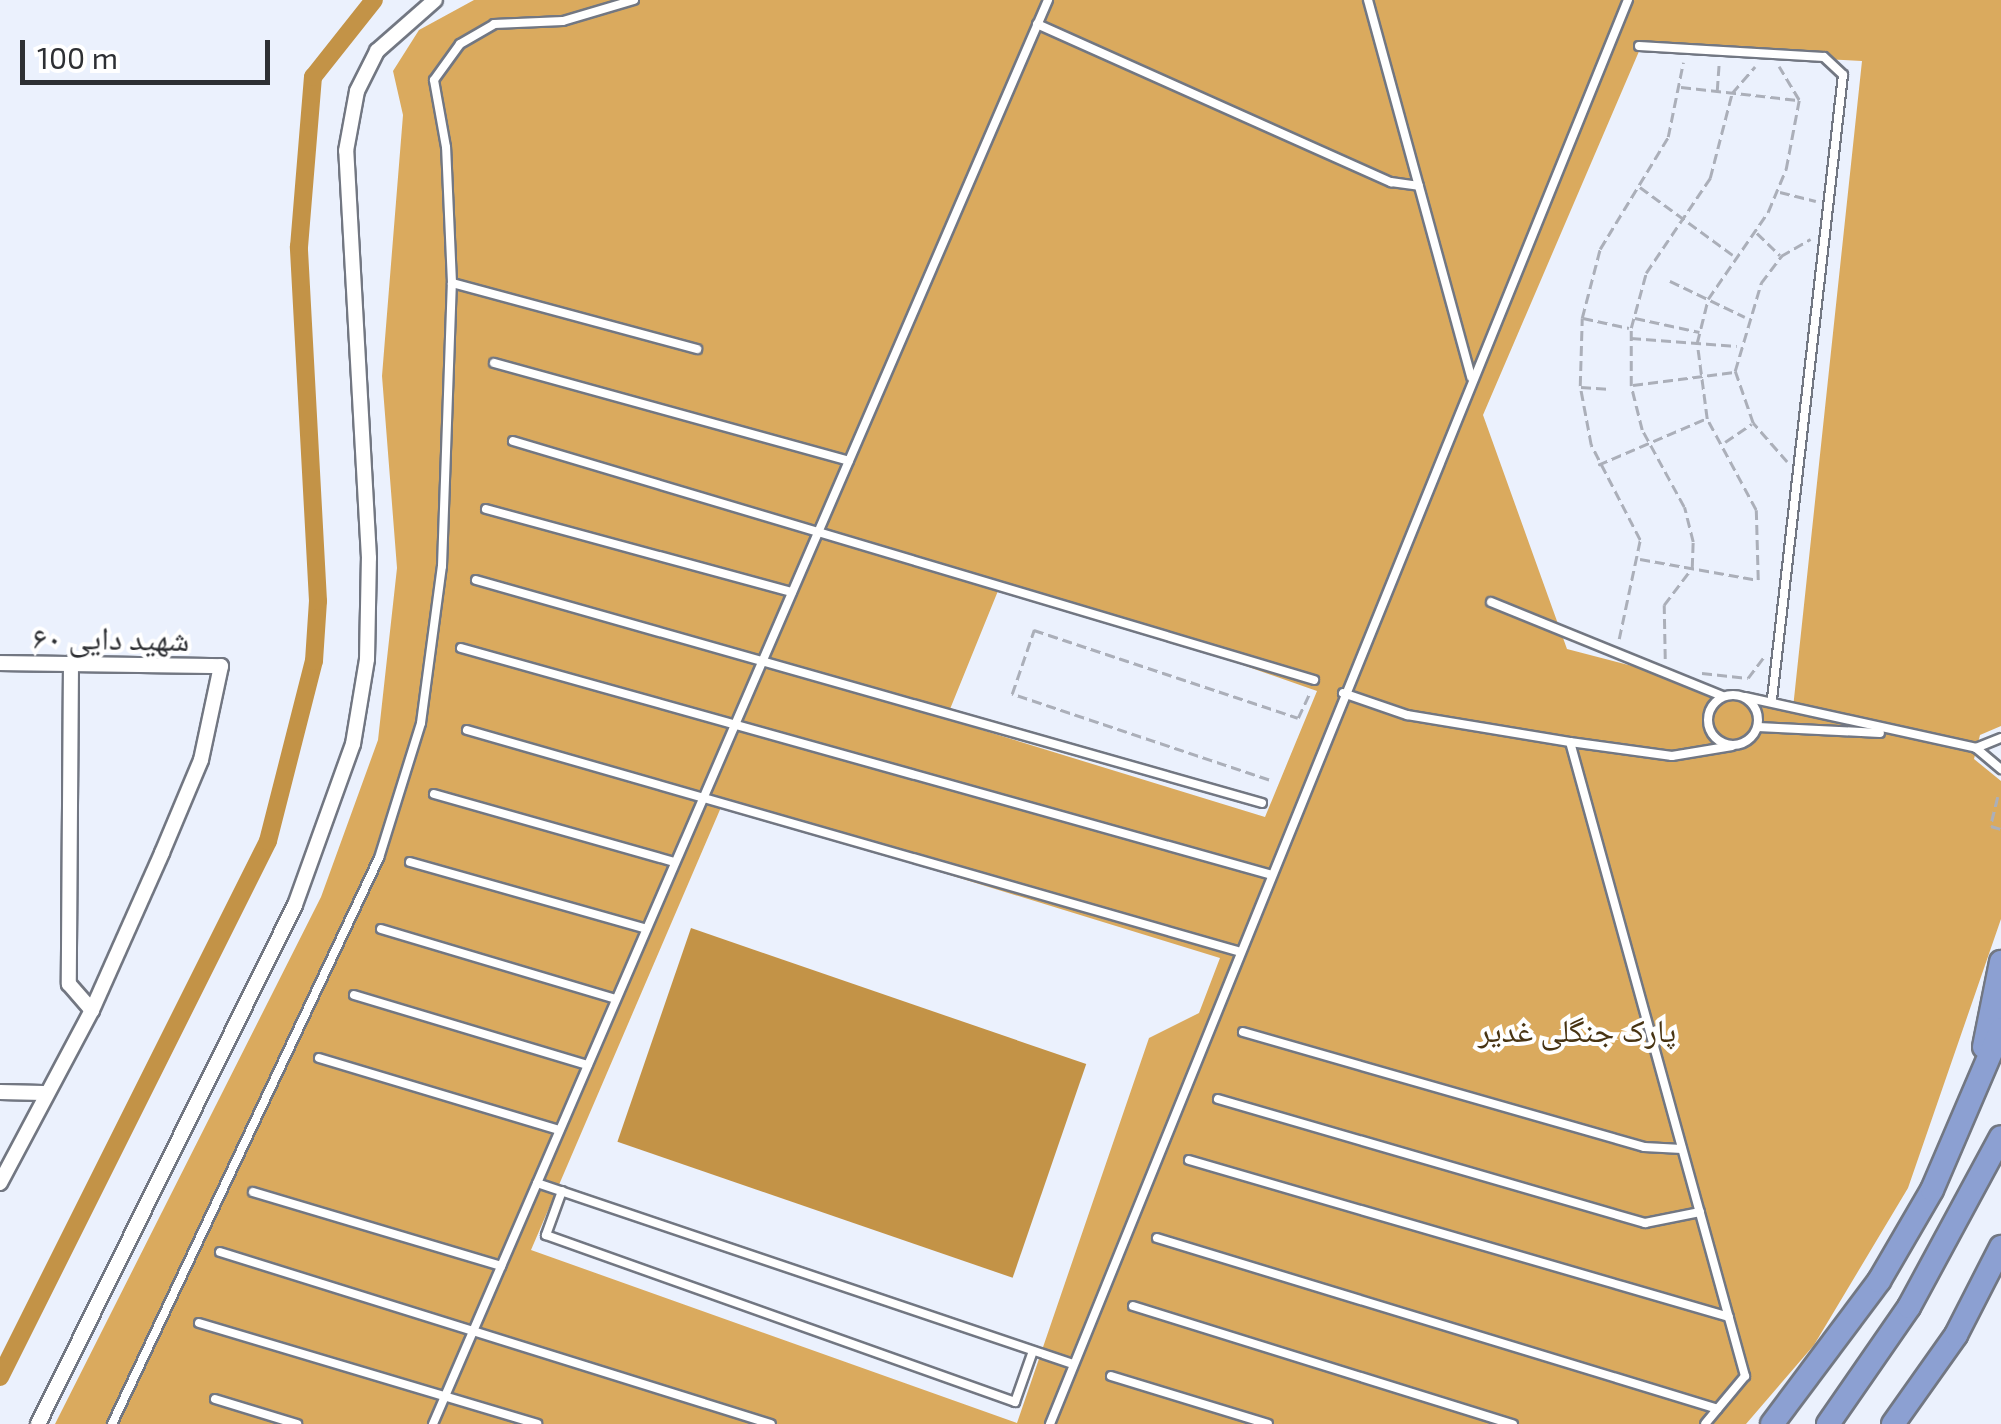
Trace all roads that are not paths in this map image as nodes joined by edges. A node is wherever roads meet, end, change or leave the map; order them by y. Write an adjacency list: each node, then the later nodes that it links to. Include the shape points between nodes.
1 (435, 0): 82 (street, via 377,51 357,91 346,151 369,558 367,659 353,744 295,905)
2 (634, 0): 9 (lane, via 564,20 494,24 442,64 432,90 446,147)
3 (1048, 0): 6 (lane)
4 (1368, 0): 8 (lane)
5 (1628, 0): 12 (lane)
6 (1037, 24): 8 (lane, via 1391,182); 14 (lane)
7 (1638, 46): 28 (lane, via 1824,57 1843,75)
8 (1419, 186): 12 (lane)
9 (452, 282): 10 (lane); 83 (lane, via 442,566 403,790 379,858)
10 (696, 348)
11 (494, 364): 14 (lane)
12 (1472, 379): 25 (lane)
13 (513, 440): 16 (lane)
14 (849, 461): 16 (lane)
15 (486, 509): 18 (lane)
16 (820, 528): 18 (lane); 24 (lane)
17 (476, 580): 21 (lane)
18 (792, 592): 21 (lane)
19 (1491, 602): 26 (lane)
20 (461, 648): 30 (lane)
21 (763, 660): 30 (lane); 40 (lane)
22 (0, 662): 23 (street, شهید دایی ۶۰)
23 (71, 663): 50 (street, via 68,984); 50 (street, شهید دایی ۶۰, via 221,666 200,760)
24 (1314, 680)
25 (1344, 693): 34 (lane, via 1421,718); 43 (lane)
26 (1722, 696): 27 (lane); 35 (lane, via 1708,725)
27 (1745, 697): 28 (lane); 29 (lane)
28 (1772, 699): 32 (lane)
29 (1758, 727): 32 (lane); 35 (lane)
30 (733, 728): 39 (lane); 43 (lane)
31 (468, 730): 39 (lane)
32 (1895, 734): 36 (lane)
33 (2001, 738): 36 (lane)
34 (1570, 742): 35 (lane, via 1672,756); 61 (lane)
35 (1732, 746)
36 (1976, 748): 37 (lane)
37 (2001, 770)
38 (434, 794): 42 (lane)
39 (703, 798): 42 (lane); 46 (lane)
40 (1262, 804)
41 (410, 862): 45 (lane)
42 (675, 862): 45 (lane)
43 (1269, 874): 46 (lane)
44 (382, 929): 49 (lane)
45 (646, 929): 49 (lane)
46 (1238, 951): 77 (lane)
47 (2001, 962): 58 (highway)
48 (354, 994): 54 (lane)
49 (616, 998): 54 (lane)
50 (92, 1010): 56 (street)
51 (2001, 1029): 58 (highway)
52 (1242, 1032): 61 (lane, via 1644,1147)
53 (319, 1058): 59 (lane)
54 (588, 1064): 59 (lane)
55 (0, 1092): 56 (street)
56 (43, 1093): 63 (street)
57 (1218, 1098): 67 (lane, via 1645,1223)
58 (1974, 1103): 92 (highway, via 1879,1281)
59 (560, 1130): 64 (lane)
60 (2001, 1137): 93 (highway, via 1909,1307)
61 (1682, 1148): 67 (lane)
62 (1189, 1160): 73 (lane)
63 (0, 1183)
64 (537, 1183): 65 (lane); 71 (lane)
65 (562, 1191): 76 (lane); 76 (lane, via 546,1235 1015,1402)
66 (253, 1192): 71 (lane)
67 (1700, 1212): 73 (lane)
68 (1157, 1238): 81 (lane)
69 (2001, 1247): 94 (highway, via 1956,1335)
70 (220, 1252): 75 (lane)
71 (501, 1266): 75 (lane)
72 (1133, 1306): 90 (lane)
73 (1729, 1318): 81 (lane, via 1745,1376)
74 (200, 1323): 79 (lane)
75 (472, 1332): 79 (lane); 87 (lane)
76 (1033, 1350): 77 (lane)
77 (1073, 1364): 88 (lane)
78 (1111, 1376): 89 (lane)
79 (445, 1396): 85 (lane); 86 (lane)
80 (215, 1399): 84 (lane)
81 (1718, 1409): 91 (lane)
82 (38, 1424)
83 (112, 1424)
84 (297, 1424)
85 (433, 1424)
86 (537, 1424)
87 (771, 1424)
88 (1050, 1424)
89 (1268, 1424)
90 (1513, 1424)
91 (1705, 1424)
92 (1772, 1424)
93 (1828, 1424)
94 (1893, 1424)

